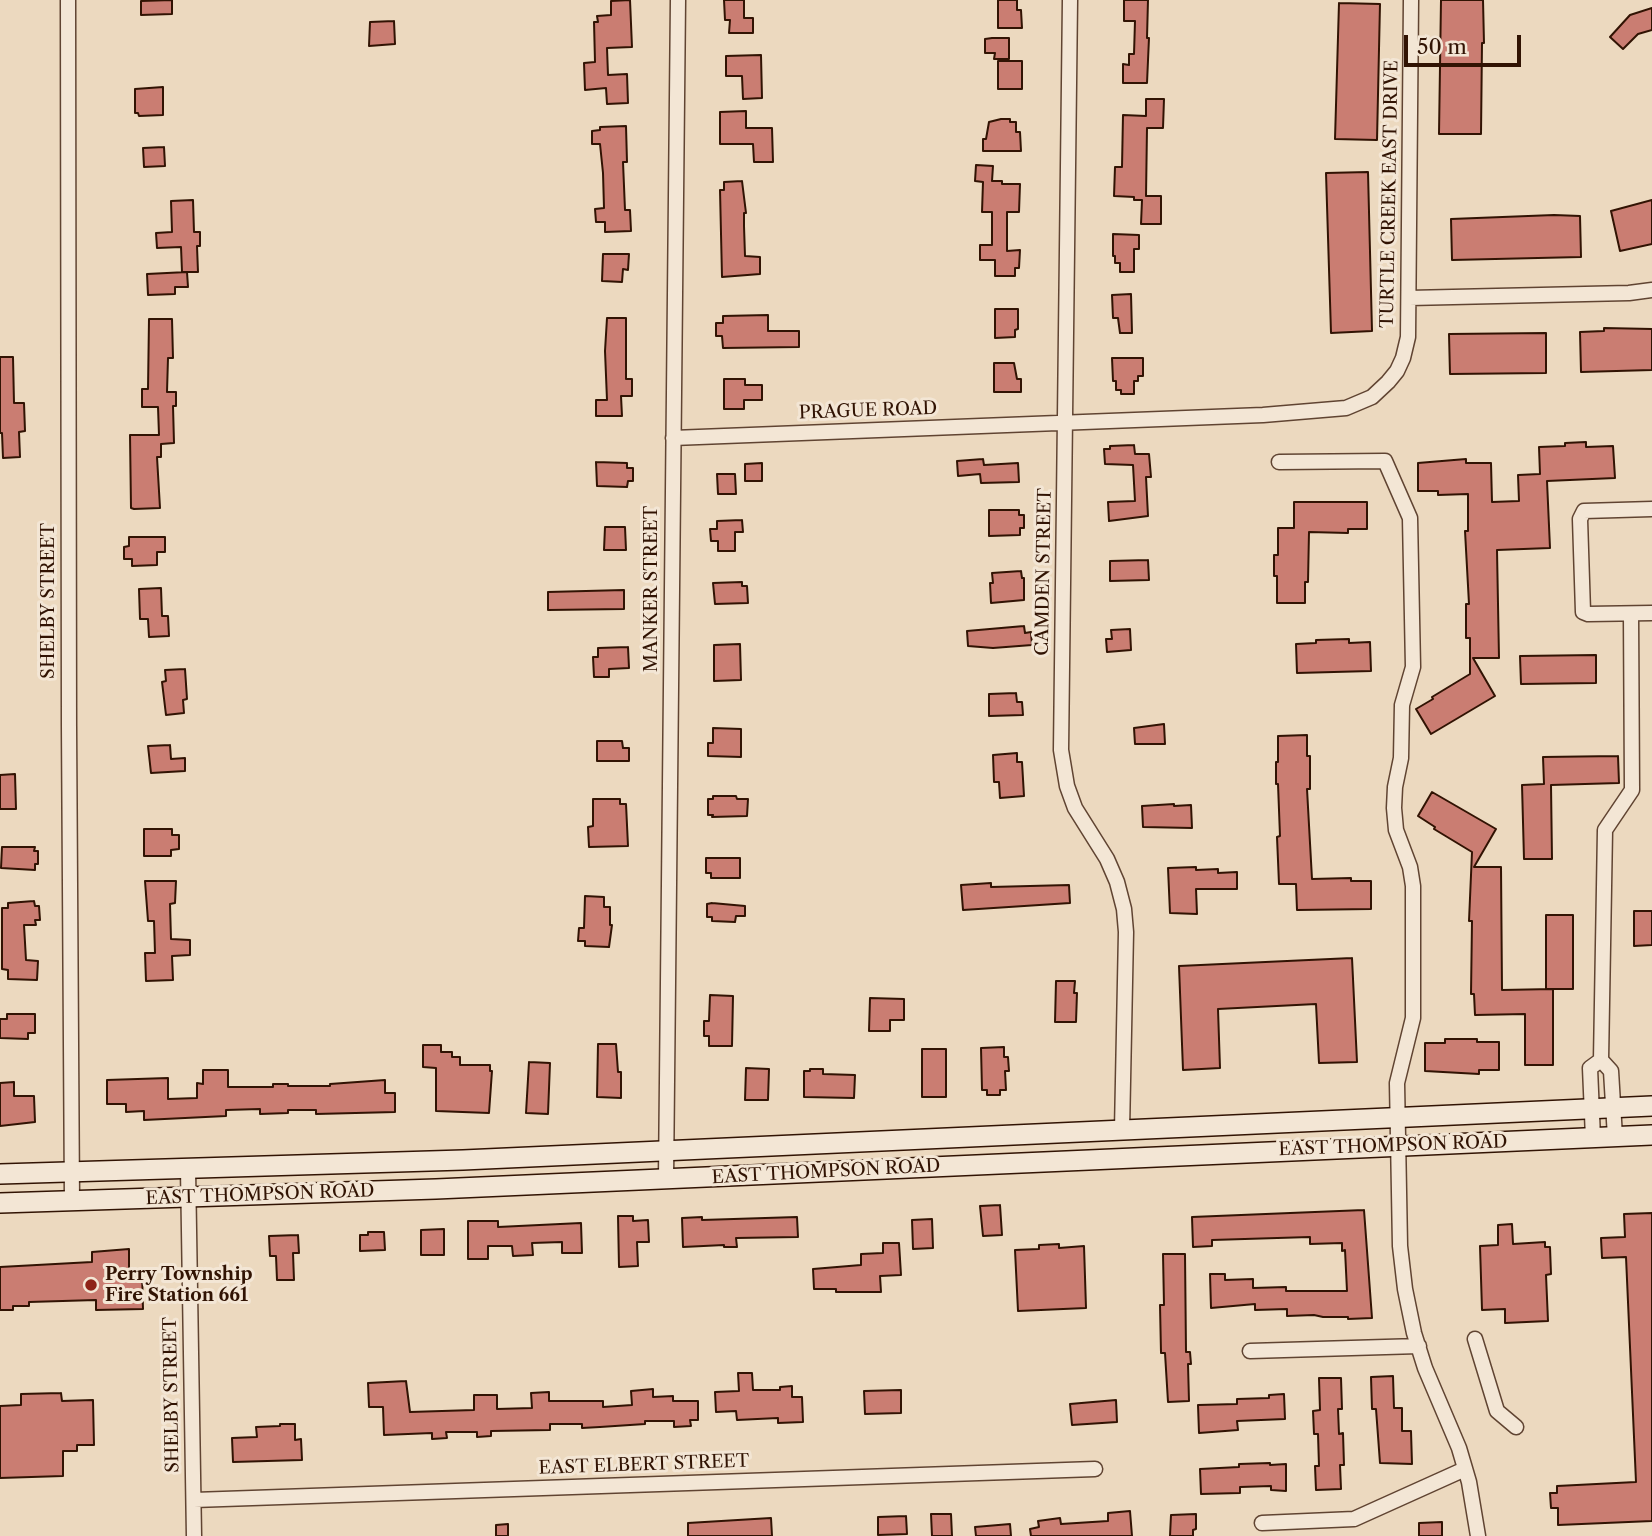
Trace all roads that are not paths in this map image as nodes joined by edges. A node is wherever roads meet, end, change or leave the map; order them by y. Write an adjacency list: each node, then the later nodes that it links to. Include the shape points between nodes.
1 (68, 0): 25 (street, SHELBY STREET)
2 (678, 0): 8 (street, MANKER STREET)
3 (1070, 0): 7 (street, CAMDEN STREET)
4 (1411, 0): 6 (street, TURTLE CREEK EAST DRIVE)
5 (1652, 290): 6 (street)
6 (1409, 298): 7 (street, TURTLE CREEK EAST DRIVE, via 1403,358 1388,382 1366,400 1339,410)
7 (1065, 424): 8 (street, PRAGUE ROAD); 17 (street, CAMDEN STREET, via 1062,756 1075,808 1107,859 1124,909)
8 (673, 438): 22 (street, MANKER STREET)
9 (1279, 462): 18 (street, via 1385,461 1410,518 1413,667 1402,705 1394,808 1413,886 1413,1018 1398,1073)
10 (1652, 509): 11 (street, via 1584,512 1581,516 1583,612)
11 (1631, 614): 12 (street); 13 (street, via 1632,790 1605,830)
12 (1652, 614)
13 (1601, 1060): 15 (street, via 1611,1071); 16 (street, via 1590,1069)
14 (1652, 1106): 15 (main road, EAST THOMPSON ROAD)
15 (1614, 1108): 16 (main road, EAST THOMPSON ROAD); 20 (street)
16 (1591, 1109): 18 (main road, EAST THOMPSON ROAD); 21 (street)
17 (1122, 1130): 18 (main road, EAST THOMPSON ROAD); 22 (main road, EAST THOMPSON ROAD); 23 (main road)
18 (1398, 1132): 21 (main road, EAST THOMPSON ROAD); 23 (main road, EAST THOMPSON ROAD); 32 (street, via 1401,1260)
19 (1652, 1135): 20 (main road, EAST THOMPSON ROAD)
20 (1615, 1137): 21 (main road, EAST THOMPSON ROAD)
21 (1593, 1138)
22 (667, 1151): 24 (main road, EAST THOMPSON ROAD); 27 (street, MANKER STREET)
23 (1118, 1158): 27 (main road, EAST THOMPSON ROAD)
24 (188, 1168): 25 (main road, EAST THOMPSON ROAD); 28 (street, SHELBY STREET)
25 (71, 1171): 26 (main road, EAST THOMPSON ROAD); 29 (street, SHELBY STREET)
26 (0, 1174)
27 (666, 1179): 28 (main road, EAST THOMPSON ROAD)
28 (188, 1197): 29 (main road, EAST THOMPSON ROAD); 37 (street, SHELBY STREET)
29 (72, 1201): 30 (main road, EAST THOMPSON ROAD)
30 (0, 1203)
31 (1475, 1339): 34 (street, via 1497,1411)
32 (1419, 1346): 33 (street); 36 (street)
33 (1250, 1351)
34 (1516, 1427)
35 (1095, 1469): 37 (street, EAST ELBERT STREET)
36 (1465, 1469): 38 (street, via 1354,1520); 40 (street)
37 (194, 1500): 39 (street, SHELBY STREET)
38 (1262, 1523)
39 (194, 1536)
40 (1478, 1536)

